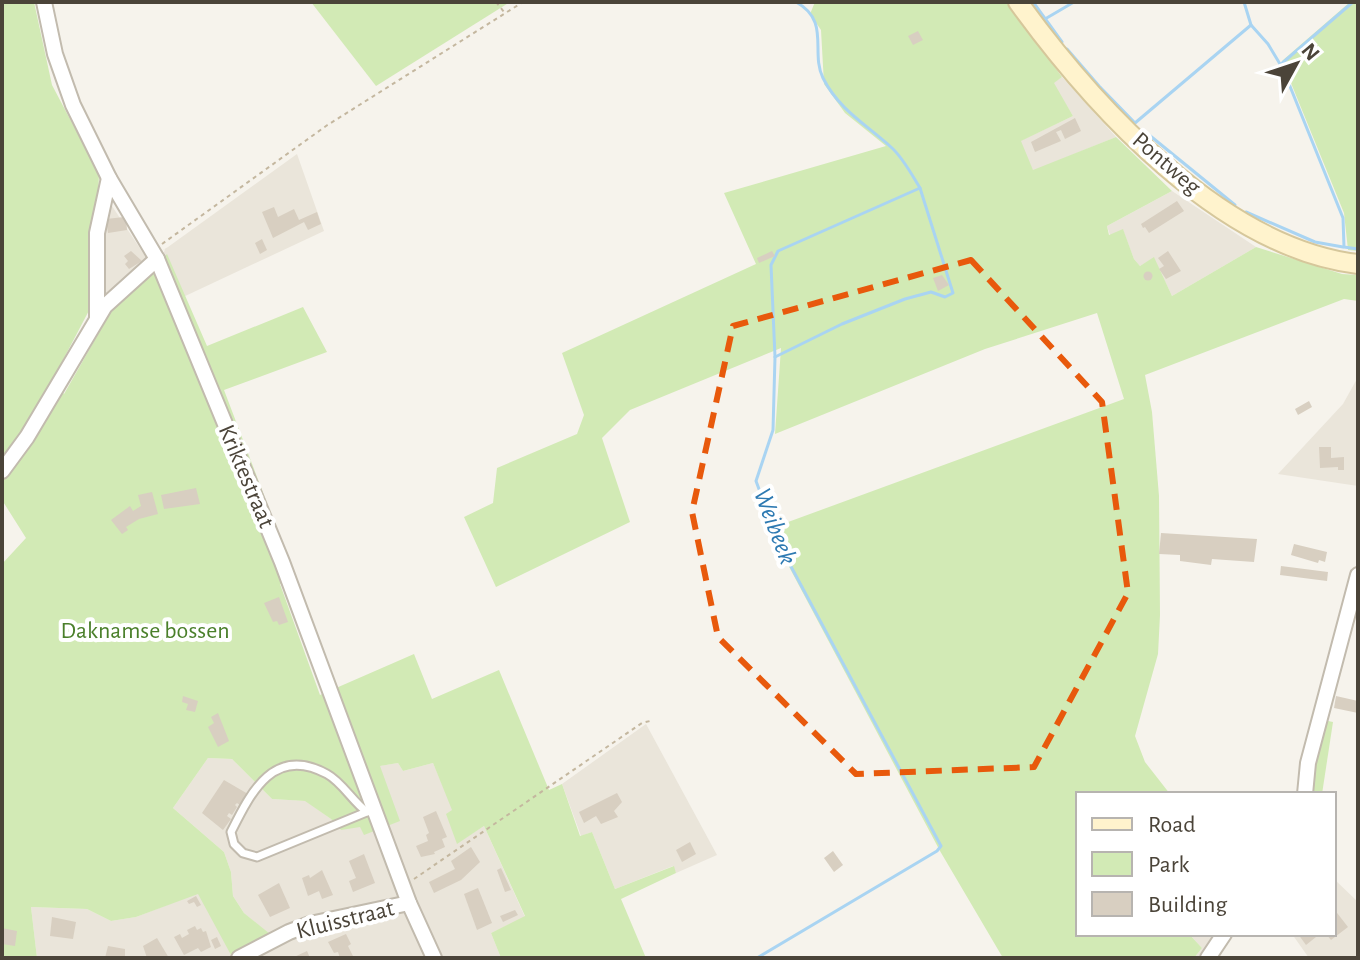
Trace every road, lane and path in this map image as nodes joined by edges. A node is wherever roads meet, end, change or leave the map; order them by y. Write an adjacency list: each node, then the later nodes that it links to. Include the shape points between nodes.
1 (44, 2): 6 (street, Kriktestraat, via 73,105)
2 (496, 2): 5 (path)
3 (523, 2): 5 (path)
4 (1018, 2): 8 (street, Pontweg, via 1084,87 1184,181 1268,238)
5 (504, 13): 7 (path, via 326,126 159,246)
6 (109, 178): 7 (street, Kriktestraat); 9 (street, via 97,233)
7 (157, 259): 9 (street); 14 (street, Kriktestraat, via 282,562)
8 (1358, 264)
9 (97, 319): 10 (street)
10 (2, 471)
11 (1358, 575): 13 (street, via 1308,763)
12 (650, 721): 15 (path)
13 (1305, 792)
14 (371, 811): 14 (lane, via 257,857 243,853 231,832 261,781 280,767 304,766 326,773); 15 (street, Kriktestraat)
15 (403, 887): 16 (street, Kriktestraat)
16 (409, 903): 18 (street, Kluisstraat, via 310,924); 19 (street, Kriktestraat)
17 (1223, 936): 20 (street)
18 (239, 958)
19 (434, 958)
20 (1208, 958)

